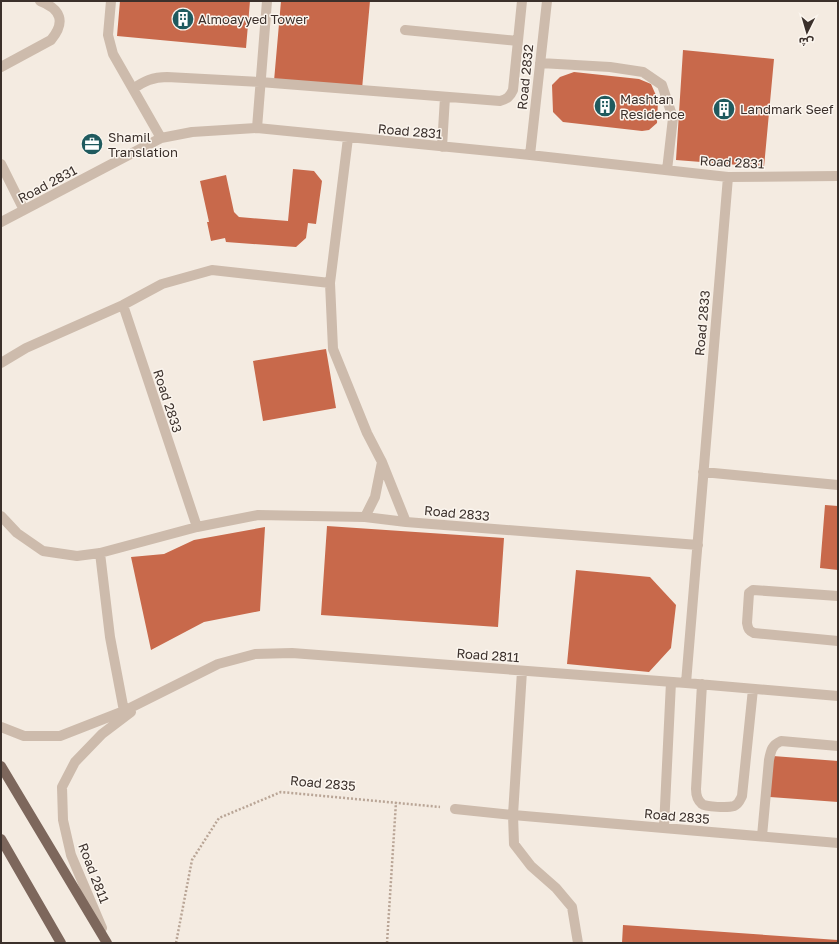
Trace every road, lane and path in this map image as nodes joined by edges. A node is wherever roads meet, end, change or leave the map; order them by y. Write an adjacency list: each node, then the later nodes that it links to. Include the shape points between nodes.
1 (40, 1): 9 (street, via 58,12 60,22 56,34 50,40)
2 (111, 1): 11 (street, via 108,35 110,45)
3 (267, 1): 10 (street)
4 (522, 1): 7 (street)
5 (547, 1): 8 (street, Road 2832)
6 (405, 30): 7 (street)
7 (518, 41): 12 (street, via 513,90 506,100)
8 (540, 63): 17 (street, Road 2832); 19 (street, via 610,67 643,72 662,85 673,118)
9 (1, 67)
10 (260, 82): 11 (street, via 160,77 147,79); 12 (street); 13 (street)
11 (133, 89): 14 (street)
12 (445, 97): 16 (street)
13 (257, 128): 14 (street, Road 2831, via 192,132); 15 (street, Road 2831)
14 (161, 138): 22 (street, Road 2831)
15 (348, 138): 16 (street, Road 2831); 24 (street, Road 2833)
16 (442, 147): 17 (street, Road 2831)
17 (530, 155): 19 (street, Road 2831)
18 (1, 164): 22 (street)
19 (667, 170): 21 (street, Road 2831)
20 (838, 176): 21 (street, Road 2831)
21 (728, 177): 28 (street, Road 2833)
22 (24, 210): 23 (street, Road 2831)
23 (1, 222)
24 (330, 283): 25 (street, via 212,270 162,284); 27 (street, Road 2833, via 333,348 367,433)
25 (123, 305): 26 (street, via 26,348); 33 (street, Road 2833)
26 (1, 363)
27 (382, 462): 31 (street, via 375,497); 32 (street, Road 2833)
28 (703, 472): 29 (street); 34 (street, Road 2833)
29 (838, 485)
30 (1, 516): 35 (street, Road 2833, via 17,533 43,551 77,556)
31 (365, 517): 32 (street, Road 2833); 33 (street, Road 2833, via 258,514)
32 (406, 522): 34 (street, Road 2833)
33 (197, 527): 35 (street, Road 2833)
34 (698, 545): 40 (street, Road 2833)
35 (100, 553): 45 (street, via 110,637)
36 (838, 596): 37 (street, via 753,590 749,593 747,623 750,631 754,633)
37 (838, 641)
38 (522, 670): 39 (street, Road 2811); 44 (street, Road 2811, via 292,653 255,654 218,664); 51 (street)
39 (671, 682): 40 (street, Road 2811); 52 (street)
40 (686, 683): 41 (street, Road 2811)
41 (702, 684): 42 (street, Road 2811); 42 (street, via 696,789 698,800 706,806 734,806 742,796)
42 (753, 689): 43 (street, Road 2811)
43 (838, 696)
44 (145, 701): 45 (street, Road 2811); 57 (street, Road 2811, via 102,734 75,762 62,787 63,820 71,855)
45 (124, 711): 46 (street, Road 2811, via 60,736 24,736)
46 (1, 726)
47 (838, 746): 53 (street, via 781,741 775,743 769,760)
48 (1, 766): 57 (main road)
49 (396, 802): 50 (path, Road 2835); 58 (path, Road 2835, via 281,792 219,818 192,860); 59 (path)
50 (455, 808): 51 (street, Road 2835)
51 (513, 815): 52 (street, Road 2835); 60 (street, via 514,844 531,866 556,888 572,907)
52 (664, 828): 53 (street, Road 2835)
53 (762, 836): 55 (street, Road 2835)
54 (1, 839): 56 (main road)
55 (838, 843)
56 (61, 943)
57 (108, 943)
58 (176, 943)
59 (387, 943)
60 (578, 943)

